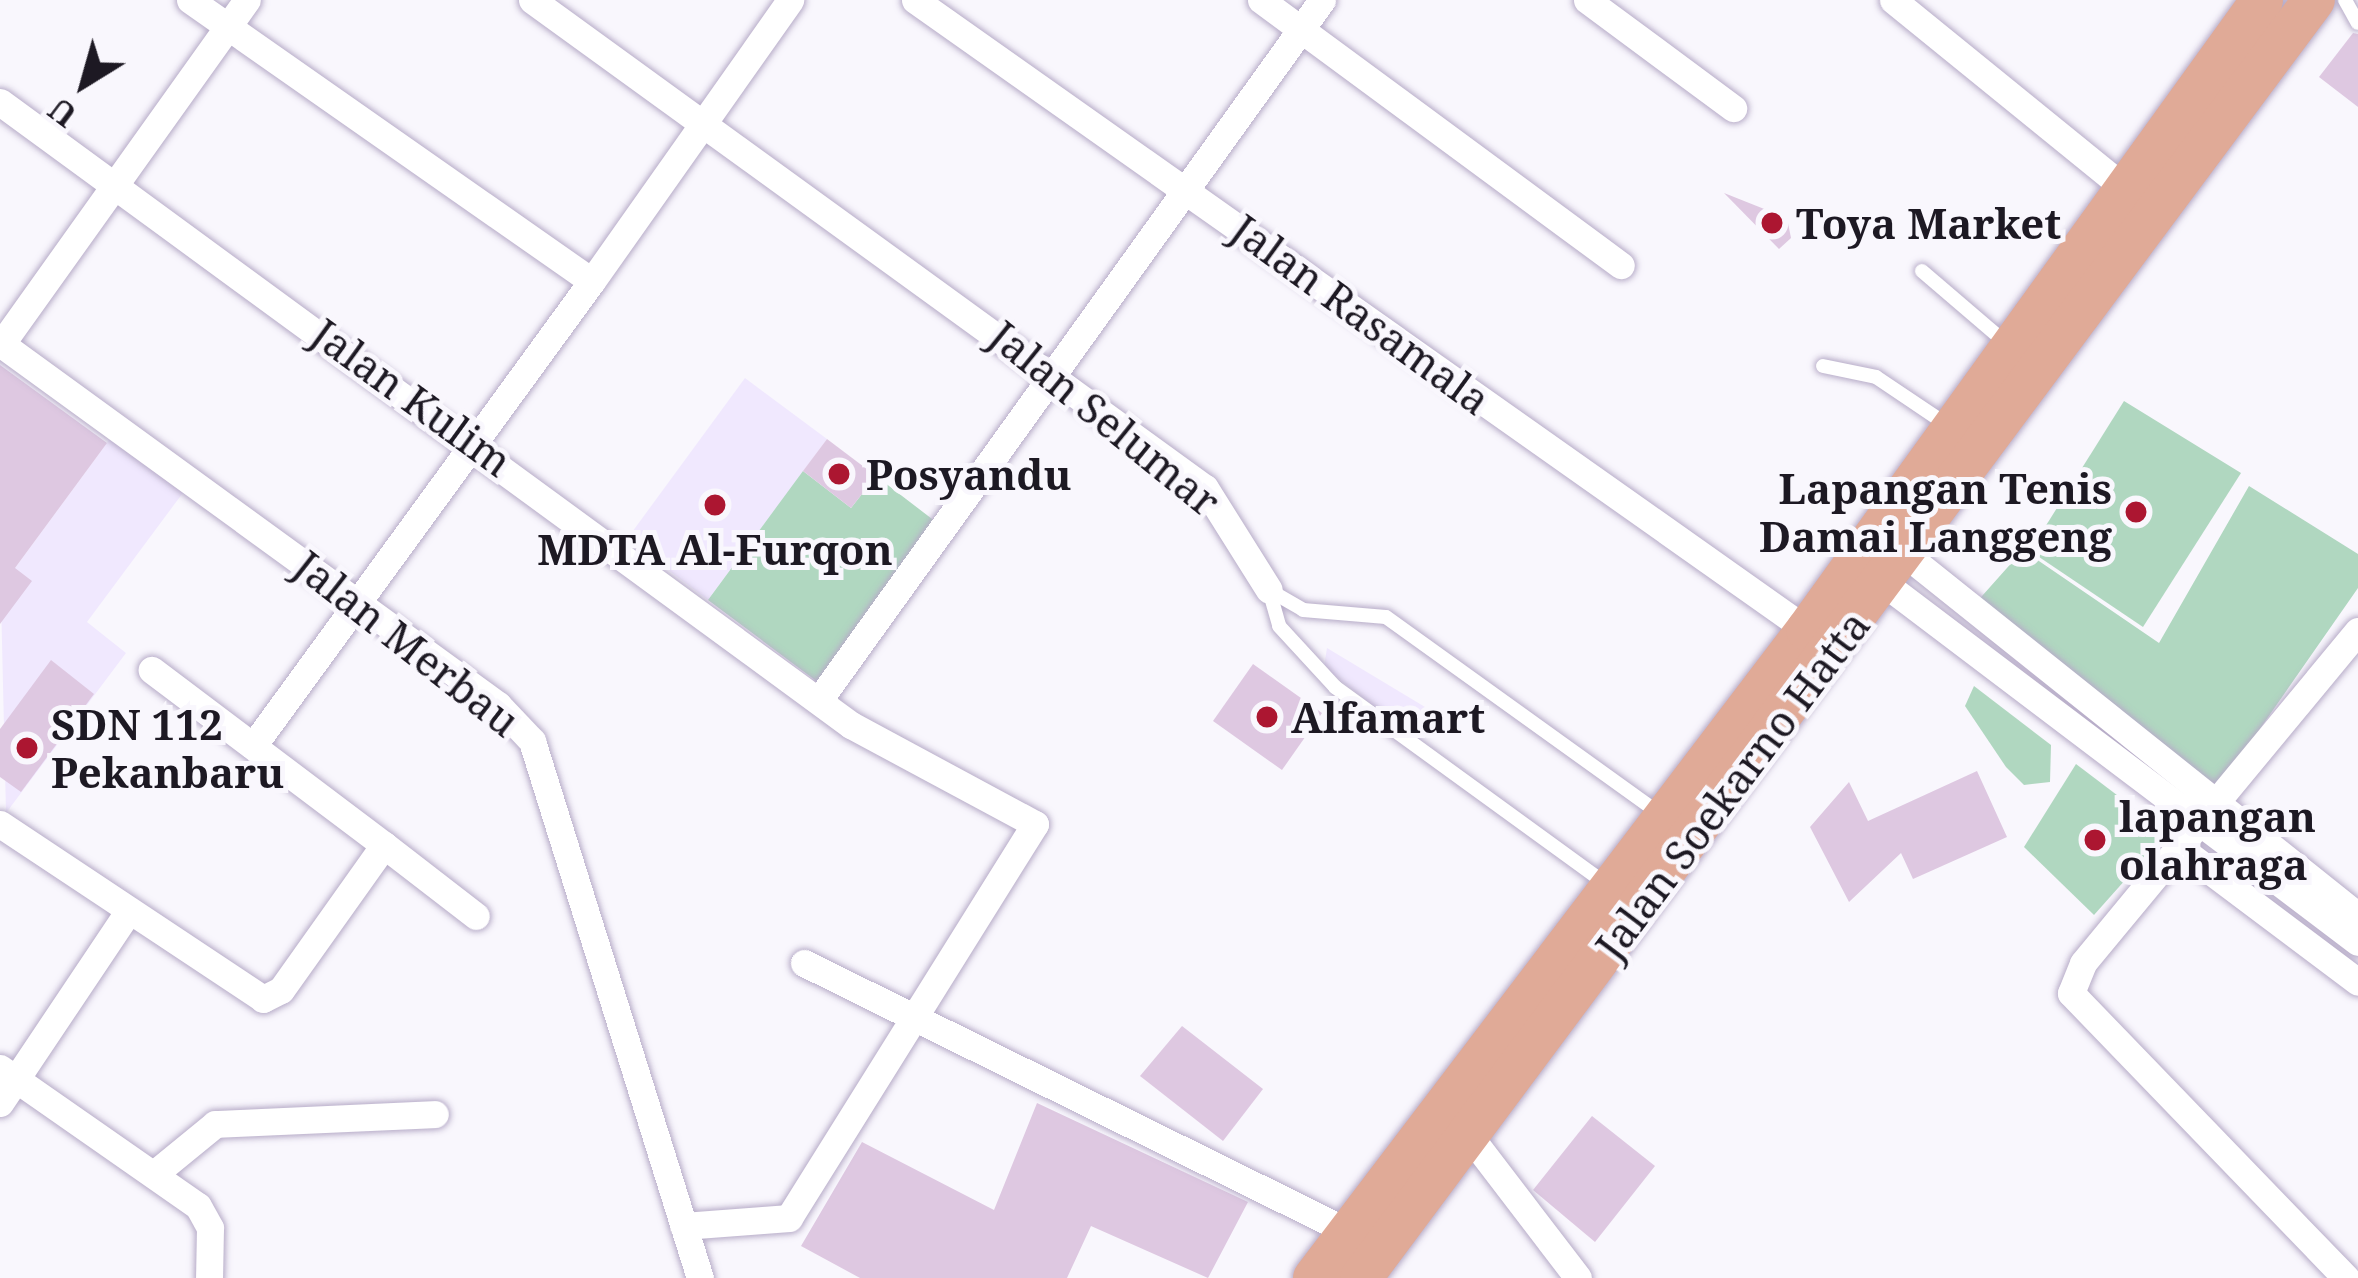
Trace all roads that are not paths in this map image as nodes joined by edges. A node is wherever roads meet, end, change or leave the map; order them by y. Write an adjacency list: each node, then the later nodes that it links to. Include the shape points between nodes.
1 (190, 0): 14 (street)
2 (248, 0): 14 (street)
3 (532, 0): 18 (street, Jalan Selumar)
4 (790, 0): 18 (street)
5 (915, 0): 21 (street, Jalan Rasamala)
6 (1261, 0): 15 (street)
7 (1322, 0): 15 (street)
8 (1587, 0): 17 (street)
9 (1893, 0): 20 (street)
10 (2262, 0): 20 (main road, Jalan Soekarno Hatta)
11 (2314, 0): 31 (main road, Jalan Soekarno Hatta)
12 (2345, 0): 13 (lane)
13 (2358, 23)
14 (228, 27): 19 (street); 24 (street)
15 (1301, 28): 21 (street); 22 (street)
16 (0, 102): 19 (street, Jalan Kulim)
17 (1733, 108)
18 (704, 122): 24 (street); 28 (street, Jalan Selumar)
19 (116, 184): 26 (street); 30 (street, Jalan Kulim)
20 (2122, 186): 25 (main road, Jalan Soekarno Hatta)
21 (1186, 190): 28 (street); 34 (street, Jalan Rasamala)
22 (1622, 265)
23 (1922, 271): 25 (lane)
24 (592, 281): 30 (street)
25 (2006, 343): 29 (main road, Jalan Soekarno Hatta)
26 (0, 344): 33 (street, Jalan Merbau)
27 (1823, 366): 29 (lane, via 1876,377)
28 (1057, 371): 32 (street, Jalan Selumar, via 1204,488); 37 (street)
29 (1946, 424): 34 (main road, Jalan Soekarno Hatta)
30 (476, 442): 33 (street); 37 (street, Jalan Kulim)
31 (1895, 569): 39 (street); 55 (main road, Jalan Soekarno Hatta)
32 (1269, 590): 40 (lane, via 1303,610 1386,617); 44 (lane, via 1279,626 1335,687)
33 (362, 604): 38 (street); 57 (street, Jalan Merbau, via 532,741)
34 (1807, 630): 40 (main road, Jalan Soekarno Hatta)
35 (2358, 632): 39 (street)
36 (152, 670): 38 (street)
37 (819, 700): 51 (street, Jalan Kulim, via 939,780 1035,824)
38 (253, 746): 42 (street)
39 (2208, 815): 43 (street); 47 (street); 48 (street)
40 (1664, 817): 44 (main road, Jalan Soekarno Hatta)
41 (0, 824): 45 (street)
42 (384, 845): 45 (street, via 272,997); 46 (street)
43 (2181, 849): 50 (street); 64 (street, via 2084,963 2071,993)
44 (1611, 887): 58 (main road, Jalan Soekarno Hatta)
45 (126, 915): 52 (street)
46 (476, 916)
47 (2358, 916)
48 (2358, 942)
49 (804, 963): 51 (street)
50 (2358, 982)
51 (920, 1018): 57 (street, via 789,1218); 58 (street)
52 (8, 1074): 53 (street); 56 (street)
53 (0, 1103)
54 (435, 1114): 56 (street, via 215,1124)
55 (1468, 1134): 62 (main road, Jalan Soekarno Hatta); 63 (street)
56 (154, 1174): 59 (street, via 206,1215)
57 (683, 1226): 60 (street, Jalan Merbau)
58 (1348, 1232): 61 (main road, Jalan Soekarno Hatta)
59 (209, 1278)
60 (700, 1278)
61 (1314, 1278)
62 (1361, 1278)
63 (1578, 1278)
64 (2346, 1278)

